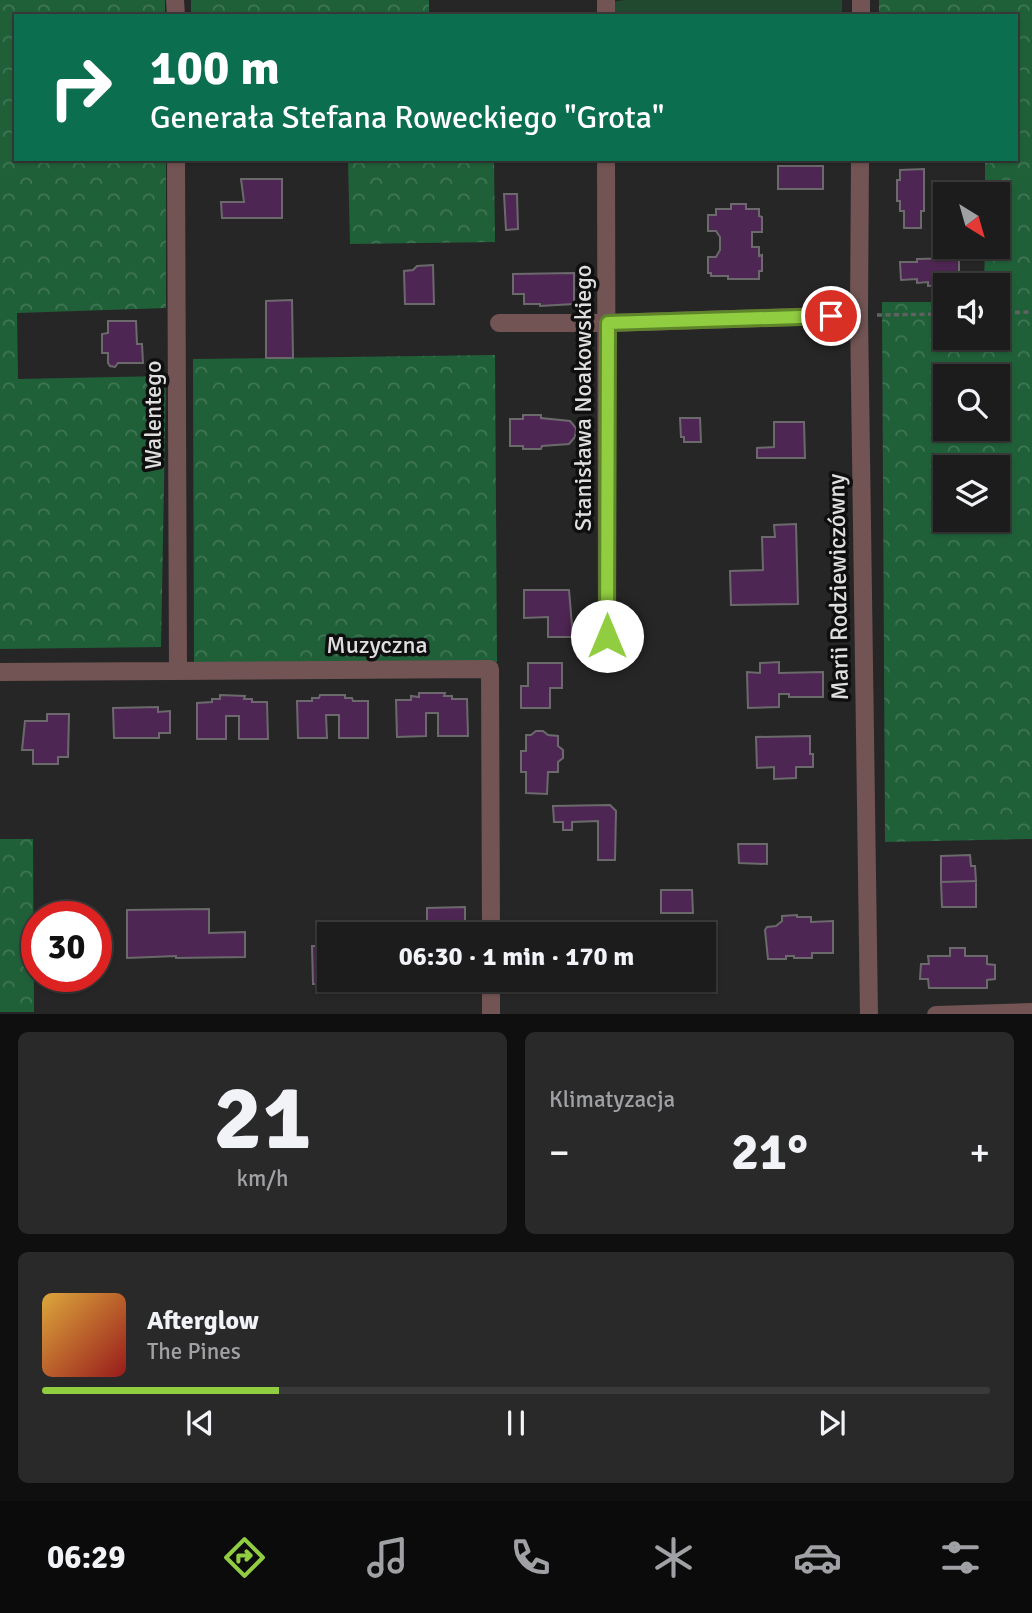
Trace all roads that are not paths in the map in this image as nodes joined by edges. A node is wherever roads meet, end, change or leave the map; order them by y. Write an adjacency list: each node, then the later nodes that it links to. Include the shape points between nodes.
1 (176, 161): 8 (street, Walentego)
2 (606, 161): 6 (street, Stanisława Noakowskiego)
3 (860, 161): 4 (street, Marii Rodziewiczówny)
4 (859, 315): 6 (street); 14 (street, Marii Rodziewiczówny)
5 (499, 323): 6 (street)
6 (608, 323): 7 (street, Stanisława Noakowskiego)
7 (607, 636)
8 (178, 671): 9 (street, Muzyczna); 10 (street, Muzyczna, via 490,669)
9 (0, 673)
10 (491, 922)
11 (491, 992): 13 (street)
12 (1032, 1012): 15 (street)
13 (491, 1014)
14 (869, 1014)
15 (936, 1014)

